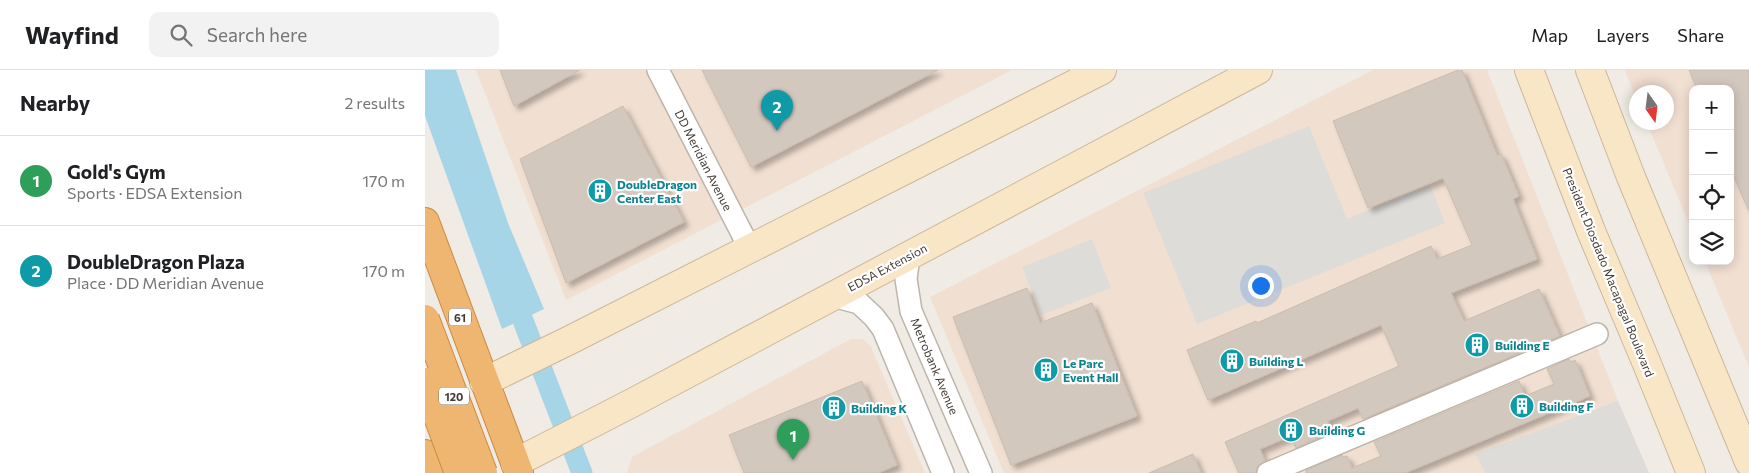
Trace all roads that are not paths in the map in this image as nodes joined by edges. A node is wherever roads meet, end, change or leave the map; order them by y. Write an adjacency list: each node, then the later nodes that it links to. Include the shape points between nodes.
1 (658, 70): 7 (street, DD Meridian Avenue)
2 (1102, 70): 7 (main road)
3 (1258, 70): 8 (main road, EDSA Extension)
4 (1529, 70): 25 (main road, President Diosdado Macapagal Boulevard, via 1591,232)
5 (1590, 70): 17 (main road)
6 (425, 222): 9 (highway, 61)
7 (750, 249): 14 (main road)
8 (909, 256): 10 (main road, EDSA Extension); 23 (street, Metrobank Avenue, via 906,279 911,311)
9 (431, 263): 14 (highway, 61)
10 (832, 296): 18 (main road, EDSA Extension, via 542,448); 22 (street, via 859,303 883,329)
11 (425, 319): 21 (highway, 120, bridge)
12 (1597, 334): 24 (street)
13 (425, 382): 20 (highway, 120, bridge)
14 (484, 382): 15 (highway); 18 (highway, 61)
15 (425, 409)
16 (425, 454): 19 (highway)
17 (1749, 462)
18 (509, 469)
19 (432, 473)
20 (459, 473)
21 (483, 473)
22 (943, 473)
23 (981, 473)
24 (1268, 473)
25 (1691, 473)

